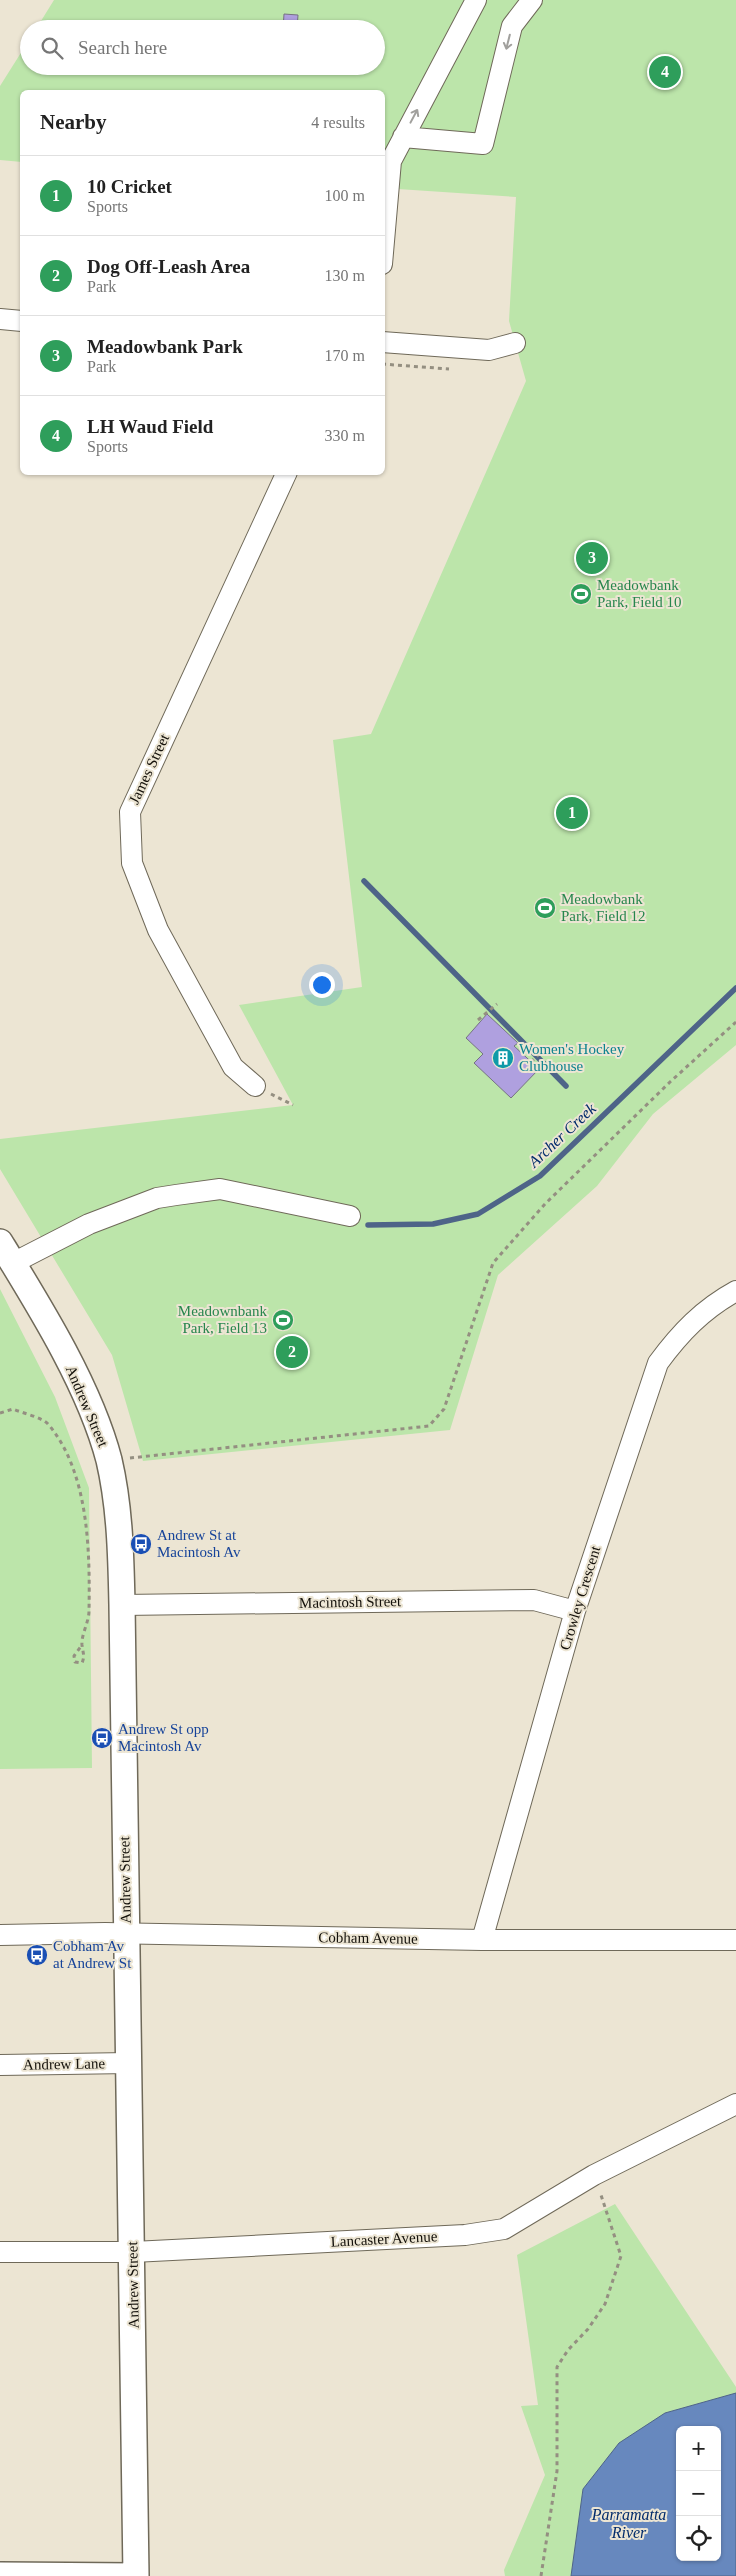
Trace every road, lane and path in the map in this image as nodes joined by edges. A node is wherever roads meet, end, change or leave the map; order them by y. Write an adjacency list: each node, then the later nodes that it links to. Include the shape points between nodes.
1 (476, 0): 3 (street, one-way to 1)
2 (532, 0): 3 (street, one-way to 3, via 512,26 483,144)
3 (402, 137): 4 (street, via 391,161)
4 (385, 230)
5 (0, 319): 6 (street)
6 (20, 320)
7 (385, 342): 8 (street, via 489,350)
8 (515, 344)
9 (286, 475): 15 (street, James Street, via 130,812 132,862 158,930 233,1067)
10 (497, 1004): 11 (path)
11 (478, 1020)
12 (736, 1022): 21 (path, via 545,1204 493,1263 444,1409 429,1426)
13 (543, 1050): 14 (path)
14 (531, 1062)
15 (255, 1086)
16 (350, 1216): 18 (street, via 220,1189 156,1198 105,1218)
17 (0, 1242): 18 (main road, Andrew Street)
18 (13, 1263): 21 (main road, Andrew Street, via 79,1380)
19 (736, 1291): 23 (street, Crowley Crescent, via 713,1304 679,1334 658,1363)
20 (0, 1414): 24 (path, via 13,1409 47,1422 70,1461 82,1503 88,1557 89,1614)
21 (109, 1460): 22 (main road, Andrew Street, via 115,1497)
22 (122, 1604): 23 (street, Macintosh Street, via 534,1600); 25 (main road, Andrew Street)
23 (575, 1611): 27 (street, Crowley Crescent)
24 (82, 1645): 24 (path, via 74,1656 75,1662 82,1664)
25 (126, 1934): 26 (street, Cobham Avenue); 27 (street, Cobham Avenue); 29 (main road, Andrew Street)
26 (0, 1935)
27 (482, 1940): 28 (street, Cobham Avenue)
28 (736, 1940)
29 (129, 2063): 30 (street, Andrew Lane); 34 (main road, Andrew Street)
30 (0, 2065)
31 (736, 2104): 32 (street, Lancaster Avenue)
32 (594, 2175): 34 (street, Lancaster Avenue, via 504,2229 465,2235); 38 (path, via 621,2256 605,2304 557,2367 557,2471)
33 (0, 2252): 34 (street, Lancaster Avenue)
34 (133, 2252): 36 (main road, Andrew Street)
35 (0, 2575): 36 (main road)
36 (136, 2576): 37 (street)
37 (142, 2576)
38 (541, 2576)

